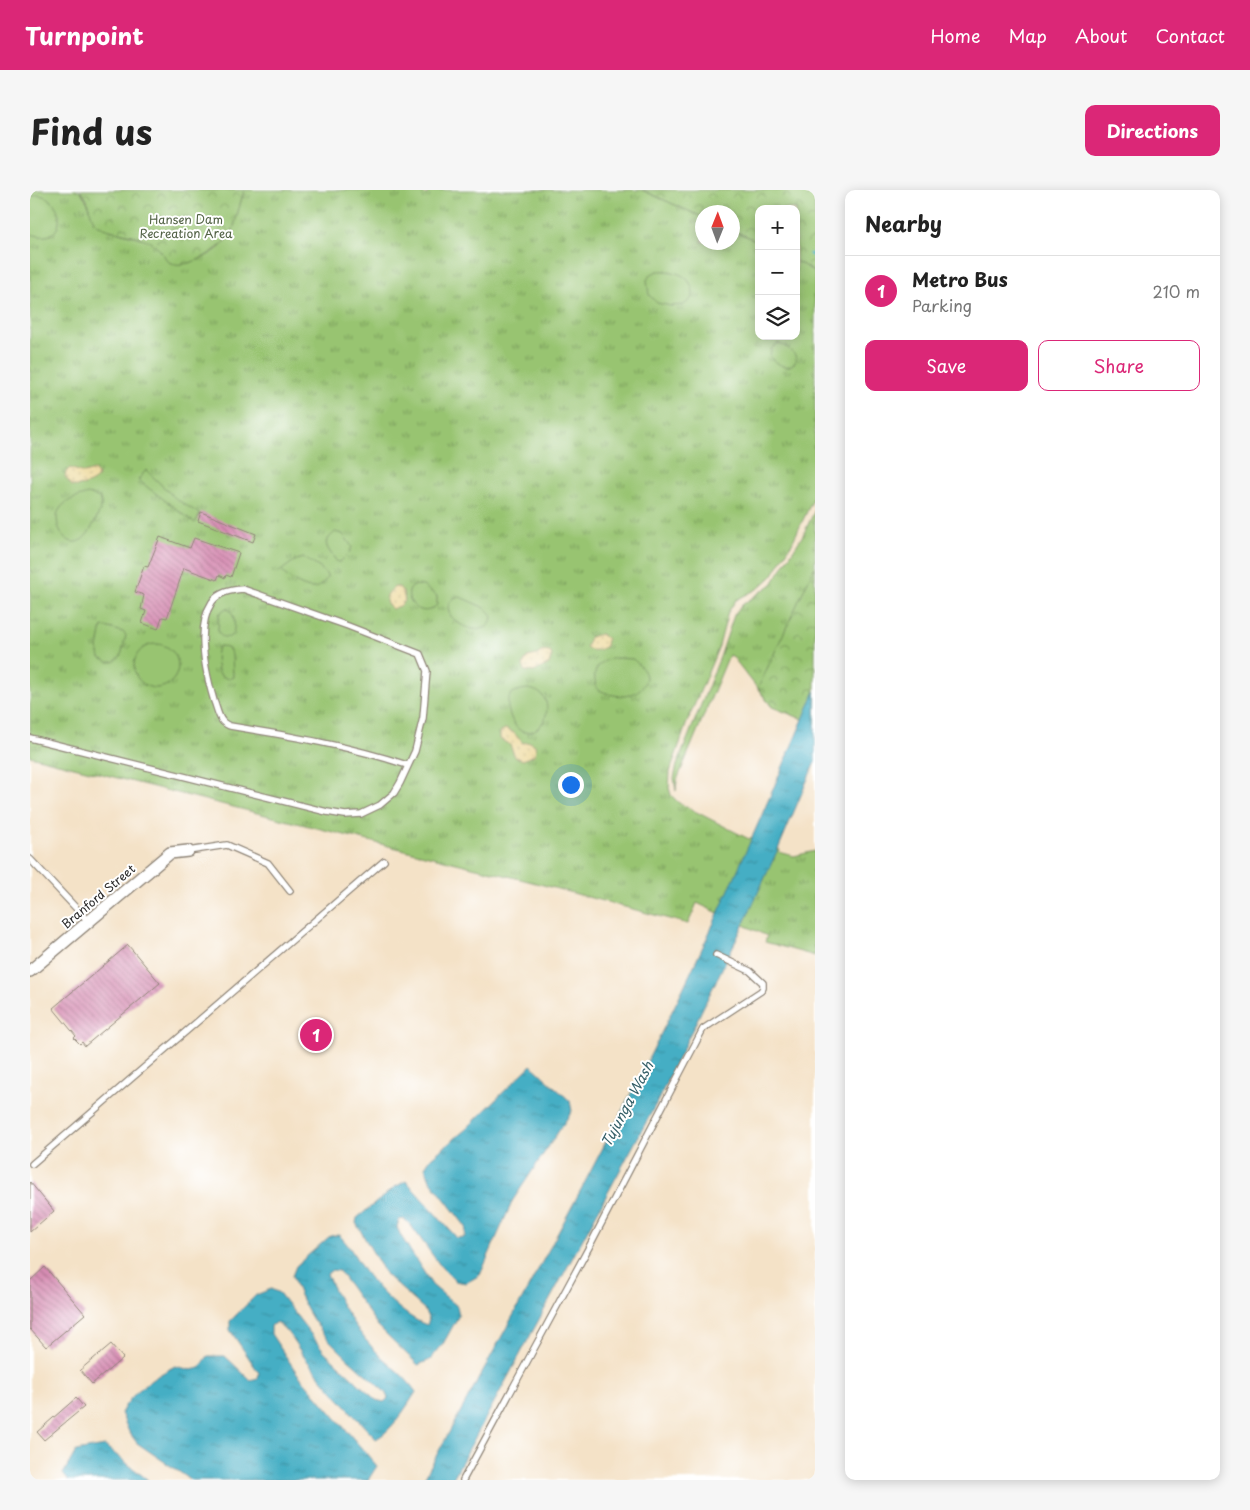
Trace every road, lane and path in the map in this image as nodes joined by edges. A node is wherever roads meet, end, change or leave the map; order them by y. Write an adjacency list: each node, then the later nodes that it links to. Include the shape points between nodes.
1 (30, 738): 2 (lane, via 345,815 361,814 380,804 394,793)
2 (408, 766): 2 (lane, via 424,718 427,671 420,654 243,589 220,594 212,602 206,616 204,654 208,680 219,717 224,723 314,740)
3 (188, 851): 6 (lane, via 227,845 268,863); 7 (street, Branford Street, via 170,854)
4 (30, 859): 7 (lane)
5 (384, 861): 10 (lane)
6 (290, 891)
7 (89, 922): 9 (street, Branford Street)
8 (716, 955): 11 (lane, via 750,971 763,982 763,988 703,1029)
9 (30, 972)
10 (32, 1164)
11 (463, 1480)

